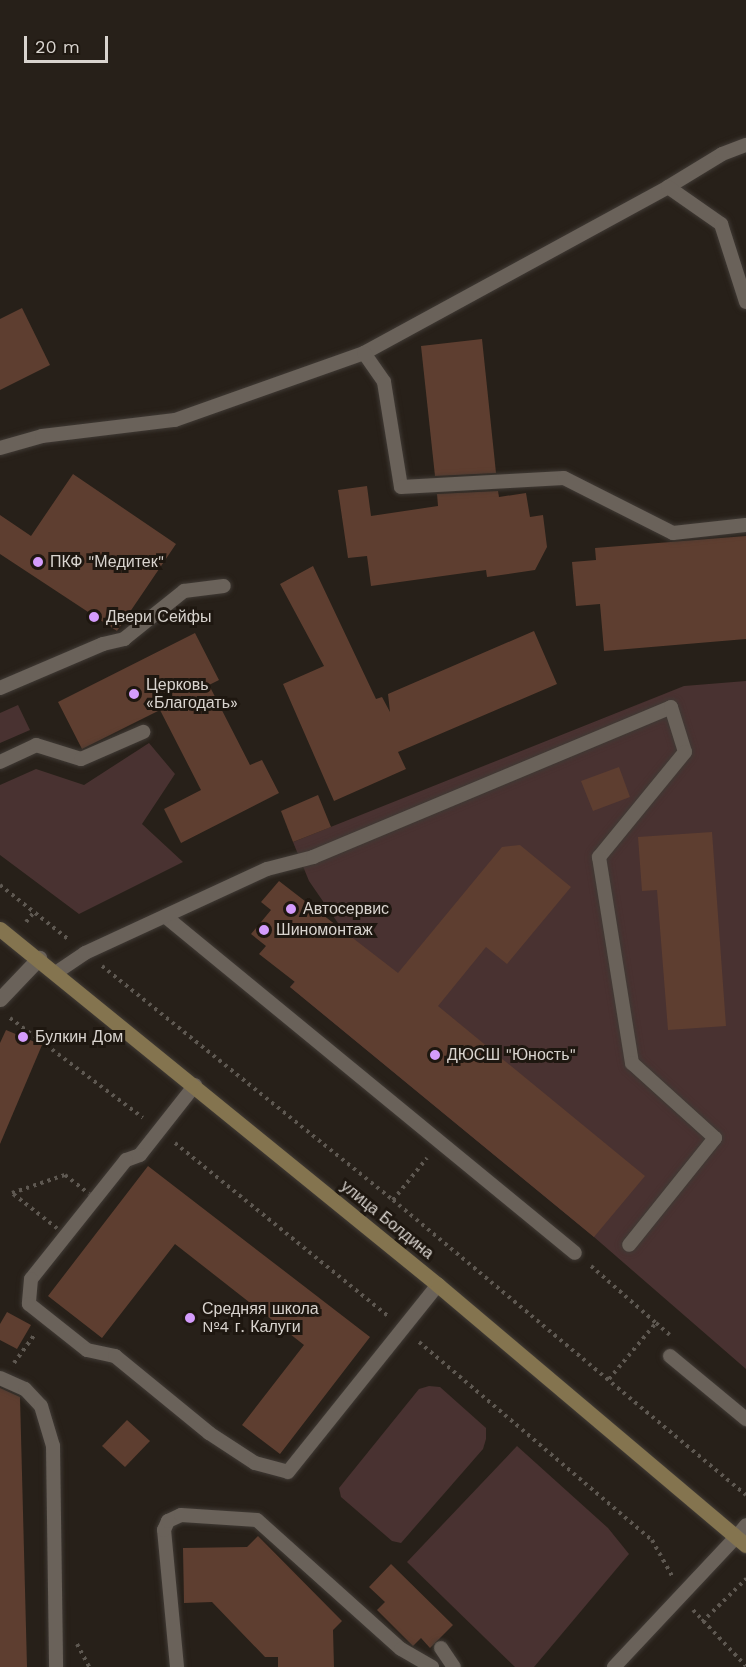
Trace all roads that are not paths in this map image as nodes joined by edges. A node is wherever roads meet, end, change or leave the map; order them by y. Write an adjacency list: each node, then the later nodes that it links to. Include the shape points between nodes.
1 (746, 145): 2 (lane, via 722,154)
2 (669, 187): 3 (lane, via 721,224); 4 (lane)
3 (746, 302)
4 (364, 353): 5 (lane, via 175,420 42,436); 6 (lane, via 384,382 401,487 564,478 673,533)
5 (0, 448)
6 (746, 525)
7 (224, 586): 8 (lane, via 184,591 124,639 103,644)
8 (0, 688)
9 (143, 732): 10 (lane, via 81,759 36,745)
10 (0, 762)
11 (166, 917): 14 (lane, via 85,952); 17 (lane, via 267,869 313,857 671,707 685,752 599,857 632,1063 715,1138); 18 (lane)
12 (0, 929): 13 (main road, улица Болдина)
13 (39, 958): 14 (main road, улица Болдина); 15 (street)
14 (57, 972): 16 (main road, улица Болдина)
15 (0, 999)
16 (195, 1085): 19 (main road, улица Болдина); 19 (lane, via 140,1155 126,1160 31,1279 29,1304 87,1350 116,1356 209,1433 255,1463 288,1472)
17 (629, 1245)
18 (575, 1253)
19 (438, 1285): 23 (main road, улица Болдина)
20 (670, 1356): 22 (lane)
21 (0, 1378): 25 (lane, via 25,1389 41,1406 53,1446)
22 (746, 1419)
23 (743, 1536): 29 (lane)
24 (441, 1648): 28 (lane)
25 (56, 1667)
26 (177, 1667): 27 (lane, via 164,1530 168,1521 181,1515 257,1520 401,1649)
27 (432, 1667)
28 (454, 1667)
29 (614, 1667)

